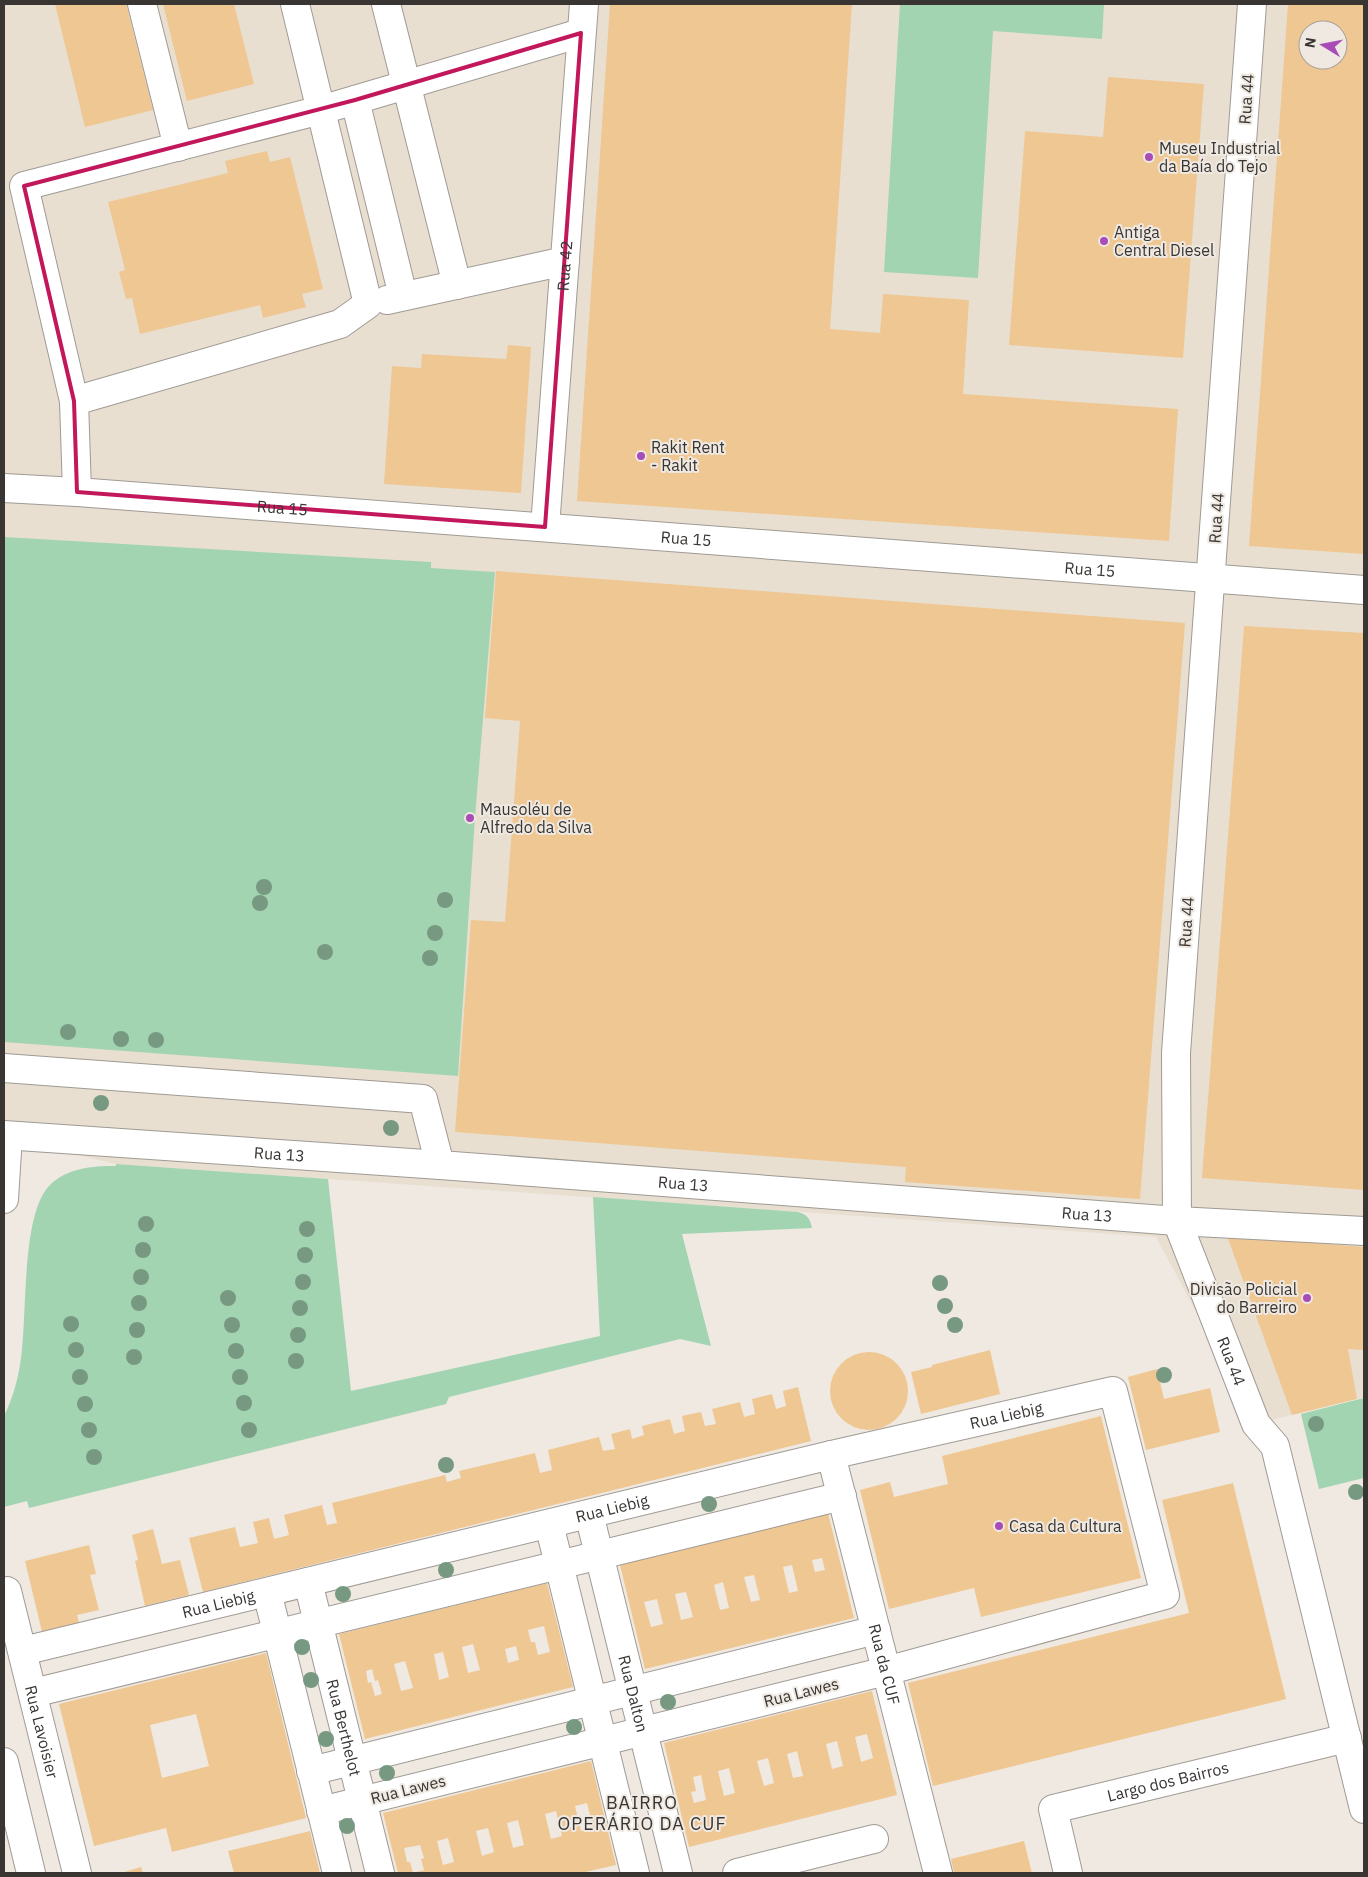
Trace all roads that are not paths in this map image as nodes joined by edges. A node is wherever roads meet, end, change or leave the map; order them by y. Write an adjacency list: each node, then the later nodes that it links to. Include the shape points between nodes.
1 (142, 4): 10 (street)
2 (294, 4): 9 (street)
3 (386, 4): 7 (street)
4 (584, 4): 6 (street, Rua 42)
5 (1252, 4): 19 (street, Rua 44)
6 (581, 33): 7 (street); 11 (street, Rua 42)
7 (406, 85): 8 (street); 12 (street)
8 (355, 100): 9 (street); 13 (street)
9 (321, 110): 10 (street); 14 (street)
10 (178, 147): 15 (street, via 24,186)
11 (565, 261): 12 (street); 18 (street, Rua 42)
12 (457, 285): 13 (street)
13 (403, 296): 14 (street)
14 (368, 304): 15 (street, via 340,324)
15 (74, 401): 17 (street)
16 (5, 487): 17 (street, Rua 15)
17 (77, 492): 18 (street, Rua 15)
18 (545, 527): 19 (street, Rua 15)
19 (1212, 578): 20 (street, Rua 15); 25 (street, Rua 44, via 1176,1053)
20 (1364, 590)
21 (4, 1068): 23 (street, via 423,1099)
22 (6, 1135): 23 (street, Rua 13); 24 (street)
23 (440, 1165): 25 (street, Rua 13)
24 (4, 1199)
25 (1177, 1221): 26 (street, Rua 13); 47 (street, Rua 44, via 1256,1424 1275,1446)
26 (1364, 1231)
27 (832, 1455): 28 (street, Rua Liebig, via 1113,1390); 29 (street, Rua da CUF); 30 (street, Rua Liebig)
28 (1136, 1480): 43 (street, Rua Lawes, via 1165,1595)
29 (842, 1496): 32 (street); 39 (street, Rua da CUF)
30 (589, 1514): 31 (street, Rua Liebig); 32 (street, Rua Dalton)
31 (549, 1524): 33 (street); 34 (street, Rua Liebig)
32 (599, 1554): 33 (street); 44 (street, Rua Dalton)
33 (559, 1564): 38 (street); 46 (street)
34 (308, 1582): 36 (street, Rua Liebig); 38 (street, Rua Berthelot)
35 (7, 1591): 41 (street, Rua Lavoisier)
36 (267, 1592): 37 (street, Rua Liebig); 40 (street)
37 (173, 1615): 41 (street, Rua Liebig); 42 (street)
38 (318, 1623): 40 (street); 50 (street, Rua Berthelot)
39 (876, 1630): 43 (street, Rua da CUF); 44 (street)
40 (277, 1633): 42 (street); 52 (street)
41 (22, 1652): 45 (street, Rua Lavoisier)
42 (183, 1656): 45 (street)
43 (886, 1671): 48 (street, Rua Lawes); 64 (street, Rua da CUF)
44 (633, 1691): 46 (street); 48 (street, Rua Dalton)
45 (33, 1693): 58 (street, Rua Lavoisier)
46 (593, 1701): 49 (street); 50 (street)
47 (1351, 1726): 54 (street, Rua 44); 65 (street, Largo dos Bairros, via 1053,1810)
48 (643, 1732): 49 (street, Rua Lawes); 62 (street, Rua Dalton)
49 (603, 1742): 53 (street, Rua Lawes); 61 (street)
50 (352, 1761): 52 (street); 53 (street, Rua Berthelot)
51 (4, 1762): 57 (street)
52 (311, 1771): 55 (street)
53 (362, 1801): 55 (street, Rua Lawes); 60 (street, Rua Berthelot)
54 (1364, 1809)
55 (322, 1811): 59 (street)
56 (874, 1839): 63 (street)
57 (31, 1873)
58 (77, 1873)
59 (337, 1873)
60 (380, 1873)
61 (636, 1873)
62 (678, 1873)
63 (737, 1873)
64 (938, 1873)
65 (1068, 1873)

